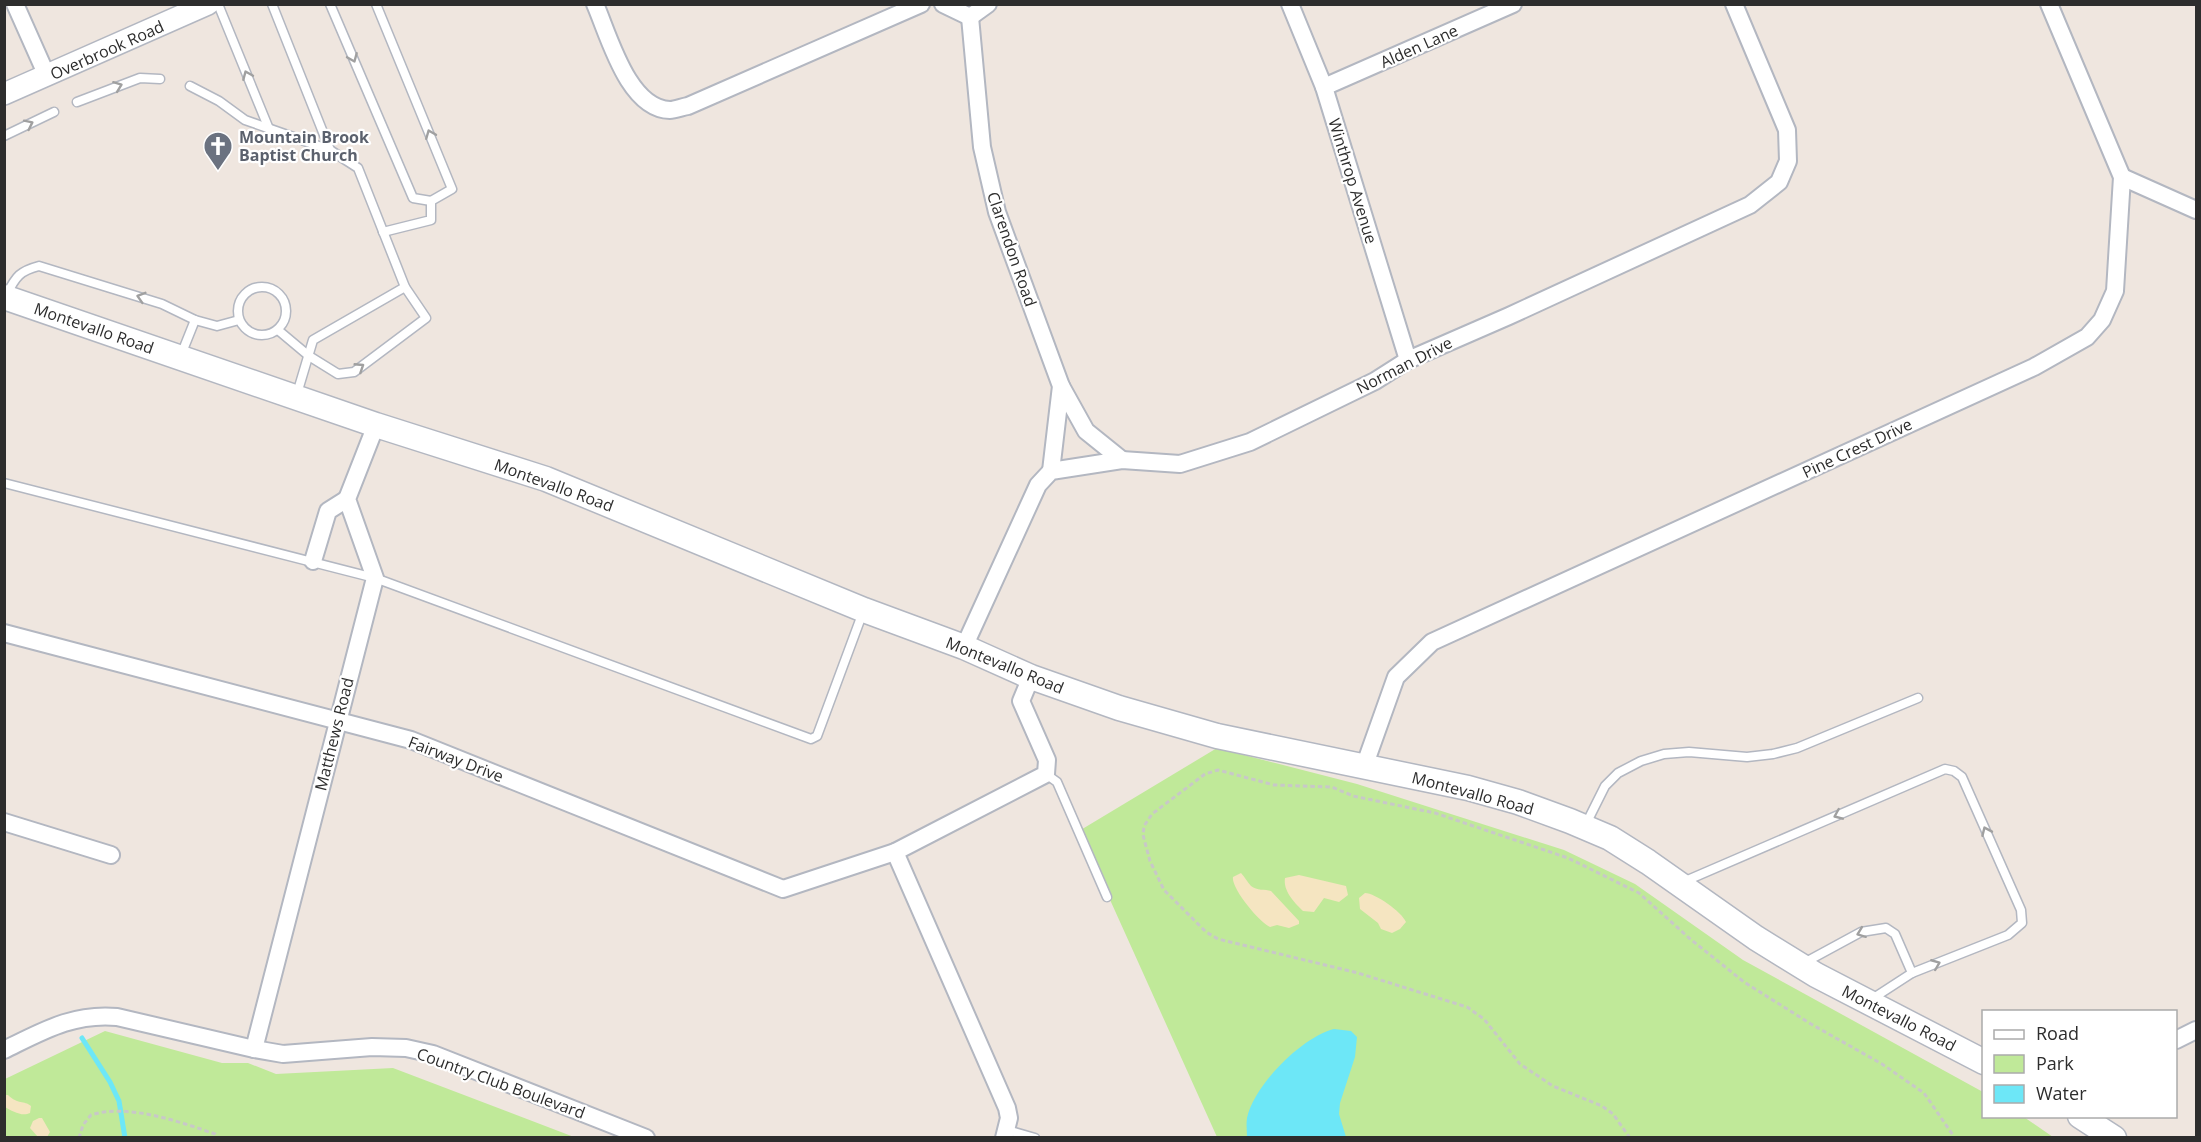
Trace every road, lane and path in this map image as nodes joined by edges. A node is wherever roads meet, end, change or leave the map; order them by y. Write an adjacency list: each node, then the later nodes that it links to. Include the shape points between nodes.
1 (15, 4): 16 (street)
2 (208, 4): 16 (street, Overbrook Road)
3 (218, 4): 23 (lane, one-way to 3)
4 (272, 4): 25 (lane)
5 (330, 4): 27 (lane, one-way to 27, via 413,198)
6 (376, 4): 27 (lane, one-way to 6, via 452,189)
7 (595, 4): 8 (street, via 627,79 640,96 669,110 688,106)
8 (921, 4)
9 (943, 4): 15 (street)
10 (988, 4): 15 (street)
11 (1290, 4): 19 (street, Winthrop Avenue)
12 (1513, 4): 19 (street, Alden Lane)
13 (1734, 4): 37 (street, Norman Drive, via 1787,130 1788,161 1779,182 1750,205)
14 (2049, 4): 26 (street, Pine Crest Drive)
15 (970, 17): 38 (street, Clarendon Road, via 982,147 997,212)
16 (47, 76): 20 (street, Overbrook Road)
17 (160, 79): 21 (lane, one-way to 17, via 141,78)
18 (190, 86): 23 (lane, via 245,120)
19 (1324, 87): 37 (street, Winthrop Avenue)
20 (4, 94)
21 (77, 102)
22 (54, 112): 24 (lane, one-way to 22)
23 (270, 129): 25 (lane)
24 (4, 136)
25 (330, 150): 29 (lane, via 358,168)
26 (2122, 177): 28 (street); 53 (street, Pine Crest Drive, via 2115,291 2102,320 2087,337 2034,367 1432,642 1396,677)
27 (431, 201): 29 (lane, via 431,220)
28 (2196, 210)
29 (383, 232): 30 (lane)
30 (405, 287): 35 (lane, via 314,340); 35 (lane, one-way to 30, via 338,374 354,372 426,318)
31 (5, 297): 32 (lane, one-way to 31, via 162,304 39,266 23,270); 36 (main road, Montevallo Road)
32 (195, 320): 33 (lane, via 217,326); 36 (lane)
33 (238, 320): 34 (lane, via 256,335); 34 (lane, via 242,297 263,287 278,293 286,307)
34 (278, 330): 35 (lane)
35 (309, 356): 39 (lane)
36 (180, 358): 39 (main road, Montevallo Road)
37 (1408, 360): 41 (street, Norman Drive, via 1375,381 1250,442 1180,464)
38 (1060, 386): 41 (street, via 1086,431); 42 (street, Clarendon Road)
39 (295, 397): 40 (main road, Montevallo Road)
40 (376, 425): 44 (street); 47 (main road, Montevallo Road, via 546,479)
41 (1122, 460): 42 (street, Norman Drive)
42 (1051, 471): 49 (street, via 1038,484)
43 (4, 483): 45 (lane)
44 (347, 499): 45 (street, via 328,511); 46 (street)
45 (313, 561): 46 (lane)
46 (375, 578): 47 (lane, via 811,739 817,736); 52 (street, Matthews Road)
47 (864, 610): 49 (main road, Montevallo Road)
48 (4, 633): 52 (street, Fairway Drive)
49 (964, 647): 50 (main road, Montevallo Road)
50 (1031, 677): 53 (main road, Montevallo Road, via 1217,736); 54 (street, via 1021,701 1047,760)
51 (1918, 698): 56 (lane, via 1797,748 1773,754 1747,757 1689,752 1641,761 1618,773 1605,786)
52 (337, 722): 57 (street, Fairway Drive, via 411,740 783,889); 66 (street, Matthews Road)
53 (1364, 766): 56 (main road, Montevallo Road, via 1518,802)
54 (1047, 774): 57 (street); 60 (lane, via 1057,782)
55 (4, 822): 58 (street)
56 (1585, 828): 59 (main road, Montevallo Road, via 1610,838)
57 (895, 852): 69 (street, via 1007,1108)
58 (111, 855)
59 (1679, 884): 61 (main road, Montevallo Road); 62 (lane, one-way to 59, via 2008,935 2022,923 2021,910 1962,777 1954,771 1945,769)
60 (1107, 897)
61 (1800, 965): 62 (lane, one-way to 61, via 1895,934 1886,928 1861,932); 63 (main road, Montevallo Road)
62 (1912, 973): 63 (lane)
63 (1867, 1003): 68 (main road, Montevallo Road)
64 (2196, 1030): 65 (street)
65 (2177, 1039)
66 (254, 1049): 67 (street, Country Club Boulevard, via 98,1016 59,1024); 72 (street, Country Club Boulevard, via 283,1054 372,1047 433,1054)
67 (4, 1050)
68 (1982, 1061)
69 (1006, 1134): 73 (lane)
70 (79, 1137): 71 (path, via 91,1115 109,1112 172,1120)
71 (219, 1137)
72 (646, 1137)
73 (1035, 1137)
74 (1630, 1137): 75 (path, via 1602,1106 1553,1086 1520,1064 1491,1026 1467,1007 1358,973 1218,939 1206,932 1164,890 1145,848 1144,826 1162,805 1205,774 1218,770 1274,785 1332,787 1353,796 1410,806 1568,858 1639,894 1744,982 1907,1081 1924,1094)
75 (1955, 1137)

